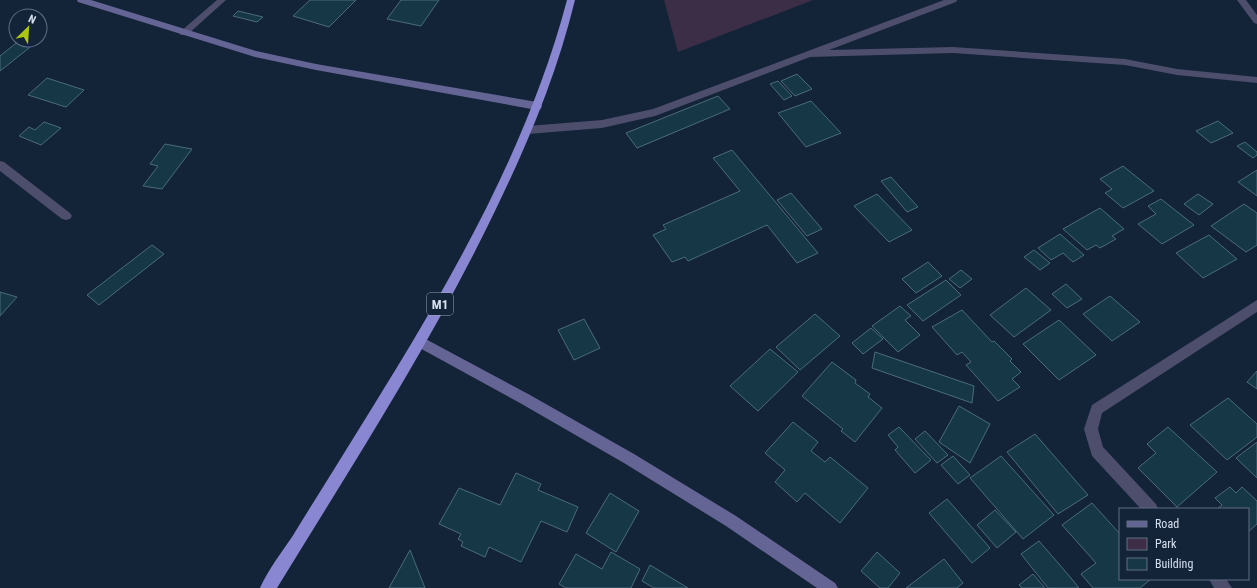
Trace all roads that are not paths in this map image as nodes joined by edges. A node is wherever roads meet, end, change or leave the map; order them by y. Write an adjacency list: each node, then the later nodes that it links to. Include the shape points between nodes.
1 (81, 0): 7 (street)
2 (222, 0): 7 (street)
3 (571, 0): 10 (highway, M1)
4 (953, 0): 8 (street)
5 (1241, 0): 6 (street)
6 (1257, 21)
7 (184, 33): 10 (street, via 255,54 316,67)
8 (809, 54): 9 (street, via 952,50 1125,62 1177,72); 11 (street, via 655,112 602,124)
9 (1257, 80)
10 (537, 106): 11 (highway, M1)
11 (528, 130): 15 (highway, M1, via 481,230)
12 (0, 166): 13 (street)
13 (66, 216)
14 (1257, 305): 16 (street, via 1097,409 1091,429 1097,451)
15 (420, 342): 18 (highway, M1); 19 (street, via 535,403 685,492 776,549)
16 (1150, 508)
17 (1217, 580): 20 (street)
18 (268, 588)
19 (830, 588)
20 (1224, 588)

